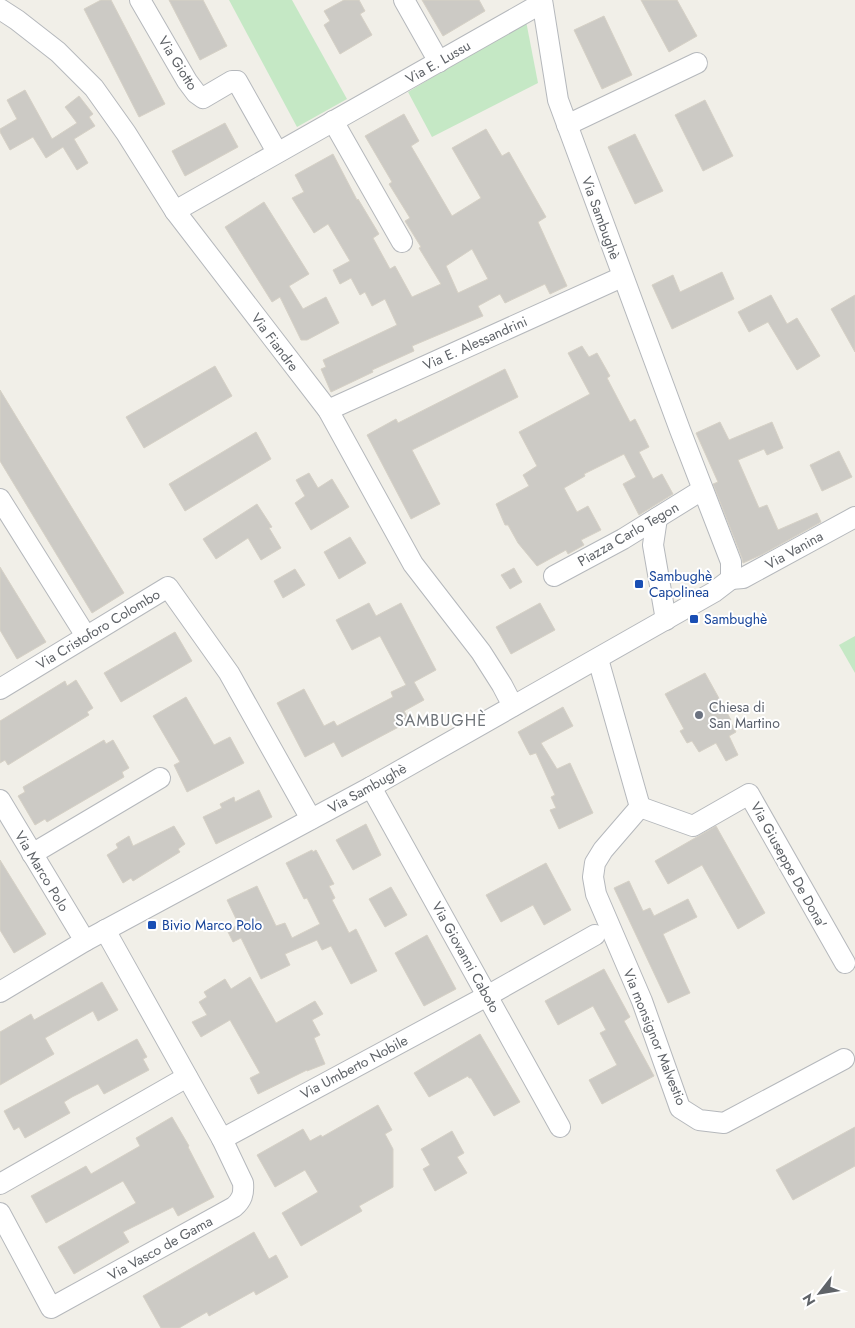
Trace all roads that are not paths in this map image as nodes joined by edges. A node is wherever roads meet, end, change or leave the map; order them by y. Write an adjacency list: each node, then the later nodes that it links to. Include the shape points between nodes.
1 (140, 0): 9 (street, Via Giotto, via 196,93 203,98 237,81)
2 (404, 0): 5 (street)
3 (542, 1): 5 (street, Via E. Lussu); 8 (street, Via Sambughè, via 558,100)
4 (0, 8): 10 (street, Via Fiandre, via 58,52 94,88)
5 (439, 62): 7 (street, Via E. Lussu)
6 (697, 63): 8 (street)
7 (333, 121): 9 (street, Via E. Lussu); 11 (street)
8 (567, 125): 12 (street, Via Sambughè)
9 (277, 152): 10 (street, Via E. Lussu)
10 (175, 210): 13 (street, Via Fiandre)
11 (402, 242)
12 (622, 277): 13 (street, Via E. Alessandrini); 14 (street, Via Sambughè)
13 (328, 410): 24 (street, Via Fiandre, via 413,564 481,652)
14 (702, 490): 17 (street, Piazza Carlo Tegon); 19 (street, via 731,562)
15 (0, 500): 21 (street)
16 (855, 517): 19 (street, Via Vanina, via 743,578)
17 (657, 518): 18 (street, Piazza Carlo Tegon); 20 (street, via 653,545)
18 (554, 576)
19 (731, 579): 20 (street, Via Sambughè)
20 (666, 620): 22 (street, Via Sambughè)
21 (86, 636): 23 (street, Via Cristoforo Colombo); 29 (street, Via Cristoforo Colombo, via 168,586 229,673)
22 (598, 659): 24 (street, Via Sambughè); 27 (street)
23 (0, 689)
24 (513, 706): 26 (street, Via Sambughè)
25 (160, 778): 30 (street)
26 (371, 787): 29 (street, Via Sambughè); 36 (street, Via Giovanni Caboto)
27 (640, 807): 34 (street, Via Giuseppe De Dona', via 693,826 749,794); 37 (street, Via monsignor Malvestio, via 604,850 595,864 593,877 596,894 642,1001 680,1108 699,1120 724,1123)
28 (2, 808): 30 (street, Via Marco Polo)
29 (310, 819): 31 (street, Via Sambughè)
30 (32, 854): 33 (street, Via Marco Polo)
31 (105, 930): 33 (street, Via Sambughè); 38 (street, Via Vasco de Gama)
32 (595, 935): 36 (street, Via Umberto Nobile)
33 (85, 941): 35 (street, Via Sambughè)
34 (844, 963)
35 (0, 992)
36 (486, 996): 39 (street, Via Giovanni Caboto); 40 (street, Via Umberto Nobile)
37 (844, 1059)
38 (187, 1077): 40 (street, Via Vasco de Gama); 41 (street)
39 (560, 1127)
40 (222, 1139): 42 (street, Via Vasco de Gama, via 244,1183 241,1201 51,1308)
41 (0, 1184)
42 (0, 1213)

